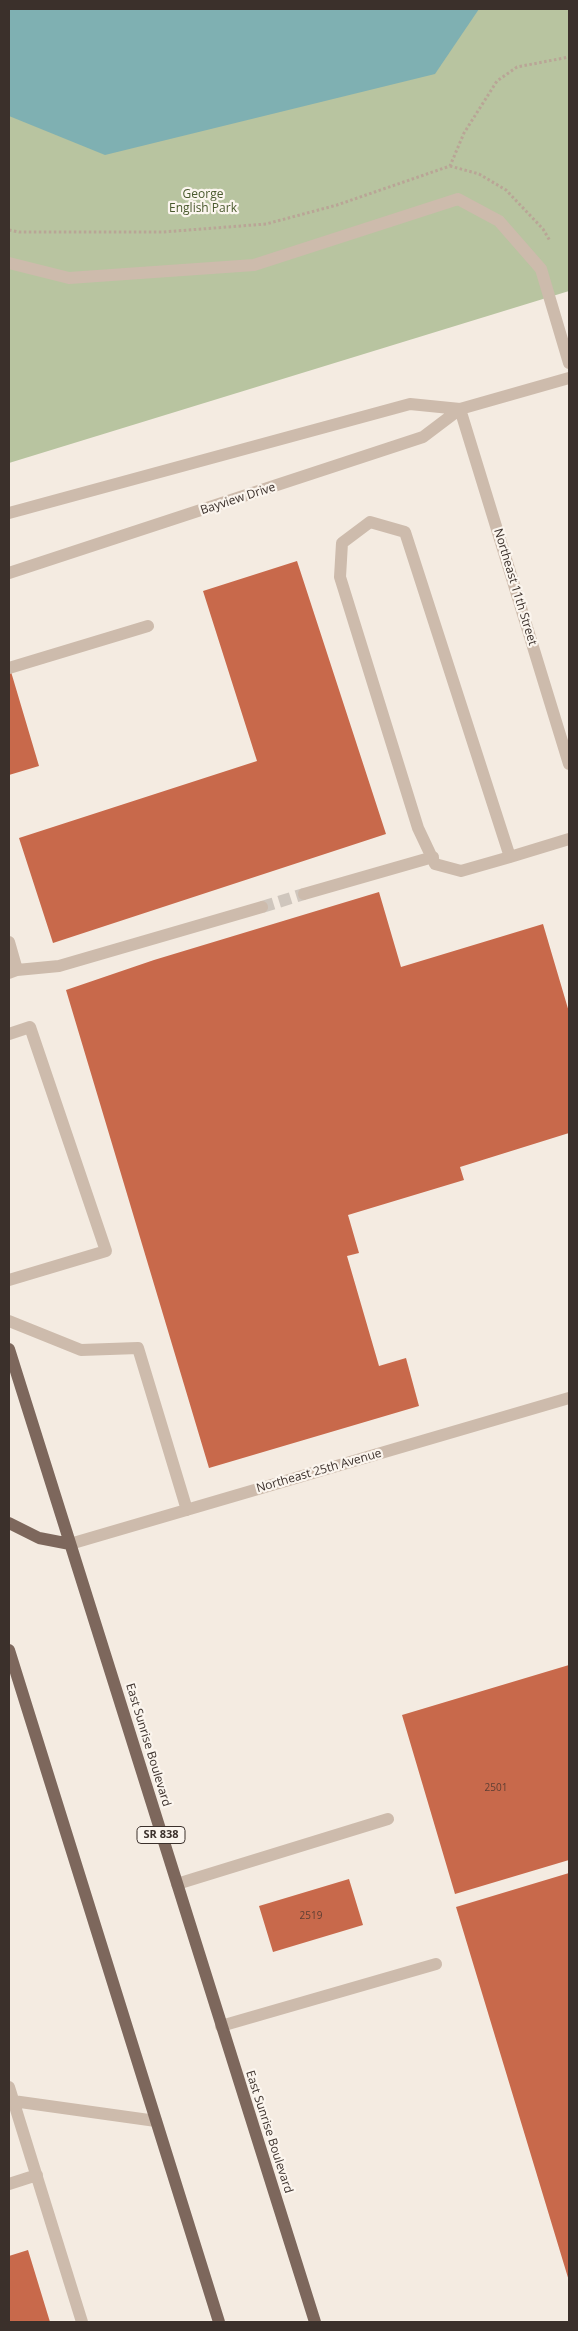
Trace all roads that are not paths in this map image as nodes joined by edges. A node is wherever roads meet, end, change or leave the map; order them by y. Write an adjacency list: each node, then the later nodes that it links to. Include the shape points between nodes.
1 (9, 264): 2 (street, via 69,278 254,265 458,199 499,221 541,269)
2 (569, 363)
3 (569, 378): 4 (street, Bayview Drive)
4 (460, 409): 5 (street, Bayview Drive, via 410,404); 6 (street, Bayview Drive, via 423,437); 9 (street, Northeast 11th Street)
5 (9, 513)
6 (9, 573)
7 (148, 626): 8 (street)
8 (9, 668)
9 (569, 764)
10 (569, 839): 12 (street)
11 (432, 857): 12 (street, via 436,864 461,871); 12 (street, via 418,828 340,577 342,543 370,522 405,532); 13 (street)
12 (510, 857)
13 (304, 894)
14 (262, 907): 16 (street, via 59,966)
15 (9, 942): 16 (street)
16 (13, 971)
17 (9, 1034): 18 (street, via 30,1027 106,1251)
18 (9, 1280)
19 (9, 1321): 22 (street, via 81,1350 138,1348)
20 (9, 1348): 24 (main road, East Sunrise Boulevard / SR 838)
21 (569, 1398): 22 (street, Northeast 25th Avenue)
22 (187, 1510): 24 (street, Northeast 25th Avenue)
23 (9, 1523): 24 (main road, via 39,1538)
24 (70, 1544): 27 (main road, East Sunrise Boulevard / SR 838)
25 (9, 1650): 32 (main road)
26 (388, 1819): 27 (street)
27 (177, 1884): 29 (main road, East Sunrise Boulevard / SR 838)
28 (436, 1964): 29 (street)
29 (221, 2026): 37 (main road, East Sunrise Boulevard / SR 838)
30 (9, 2087): 31 (street)
31 (13, 2101): 32 (street); 33 (street)
32 (156, 2120): 36 (main road)
33 (36, 2175): 34 (street); 35 (street)
34 (9, 2184)
35 (82, 2322)
36 (219, 2322)
37 (315, 2322)

